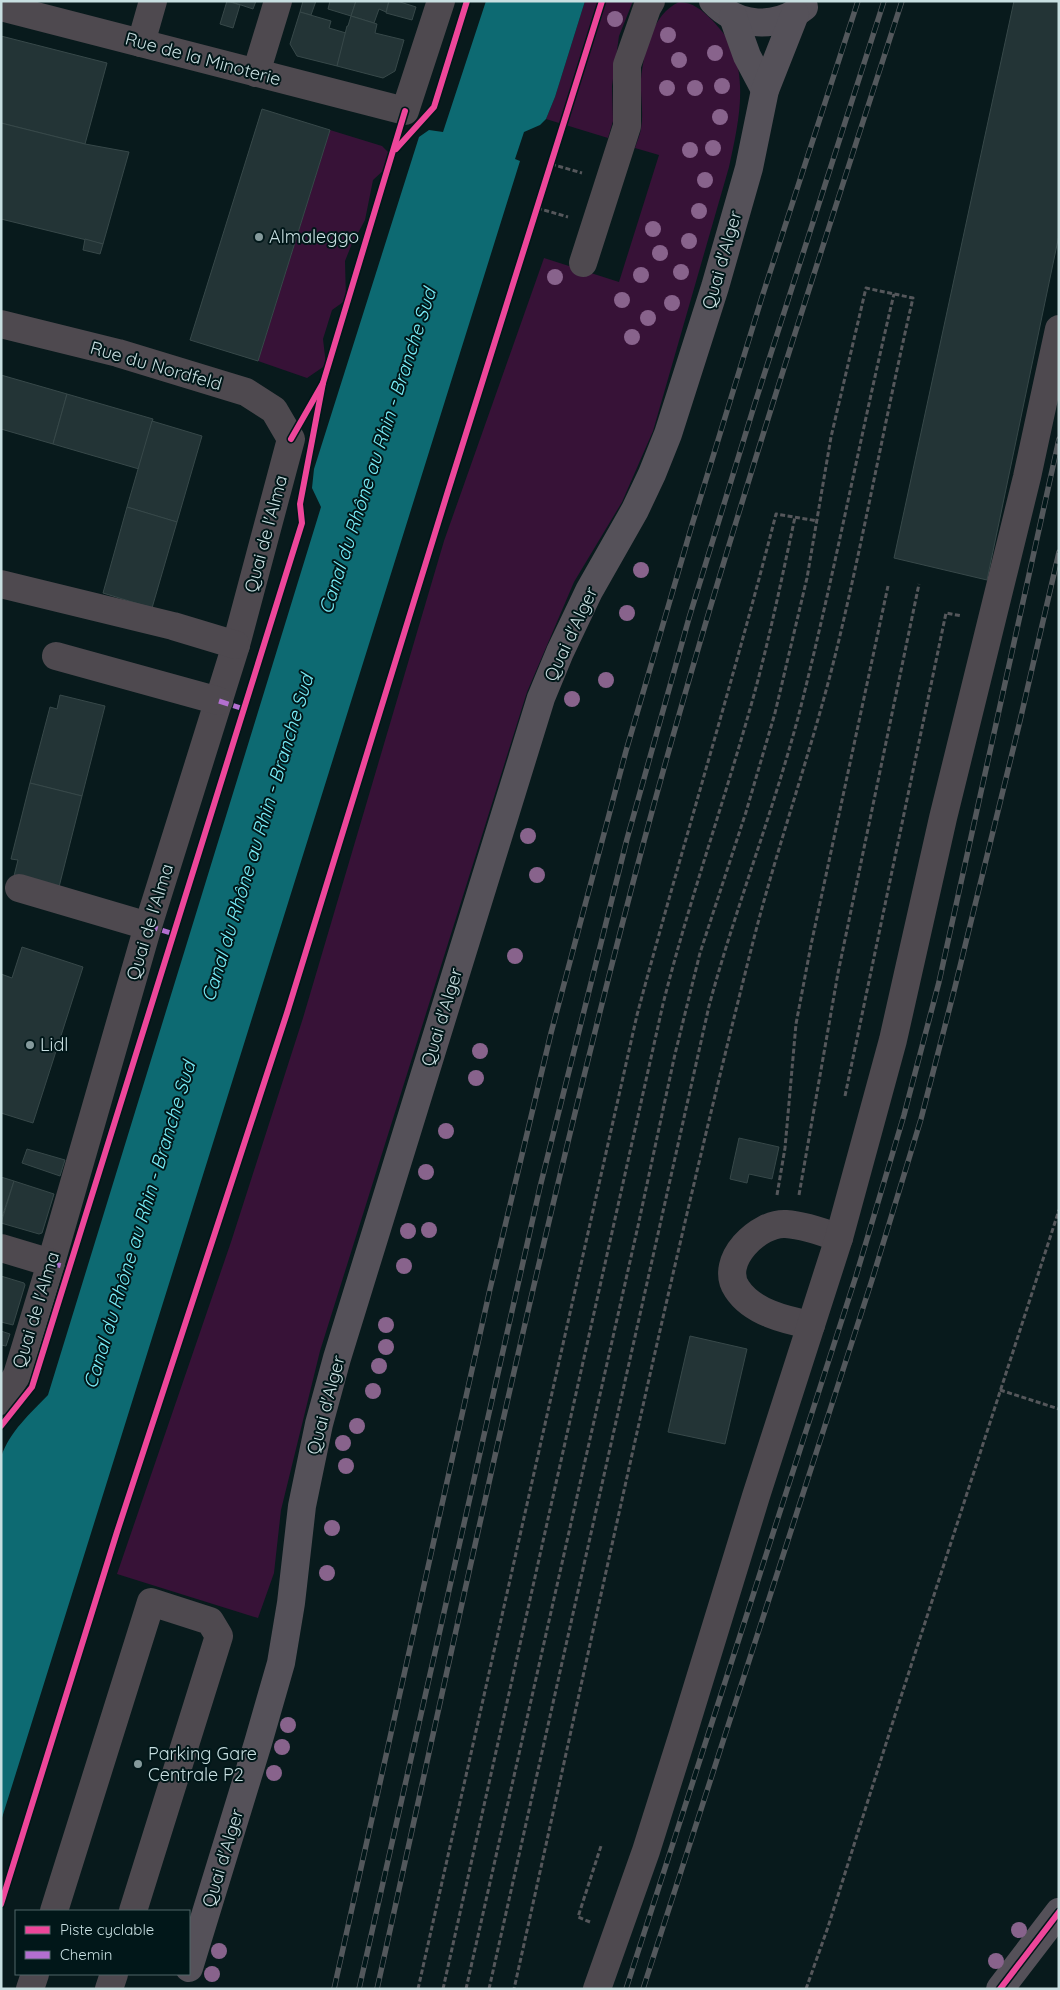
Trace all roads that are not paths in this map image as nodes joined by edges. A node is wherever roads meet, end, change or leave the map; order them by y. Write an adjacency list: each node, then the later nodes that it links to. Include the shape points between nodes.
1 (153, 1): 8 (street)
2 (278, 1): 9 (street)
3 (441, 1): 9 (street, Rue de la Minoterie, via 405,111)
4 (651, 1): 11 (street, via 628,65 627,126)
5 (1, 7): 8 (street, Rue de la Minoterie)
6 (802, 7): 7 (main road, Quai d'Alger, via 780,20 764,23 748,22); 10 (main road, Quai d'Alger)
7 (723, 9): 10 (main road, Quai d'Alger)
8 (141, 43): 9 (street, Rue de la Minoterie)
9 (256, 73)
10 (765, 90): 29 (main road, Quai d'Alger, via 749,168 685,384 652,474 590,591 541,698 337,1358 302,1506 280,1663)
11 (584, 263)
12 (1, 324): 14 (street, Rue du Nordfeld, via 118,353 246,392 274,410)
13 (1059, 329): 21 (street, via 1027,478 943,818 893,1040)
14 (291, 439): 16 (street, Quai de l'Alma)
15 (1, 584): 16 (street, via 173,626)
16 (236, 645): 18 (street, Quai de l'Alma)
17 (56, 656): 18 (street)
18 (219, 701): 20 (street, Quai de l'Alma)
19 (19, 888): 20 (street)
20 (148, 926): 23 (street, Quai de l'Alma)
21 (839, 1238): 24 (street); 24 (street, via 784,1226 760,1230 734,1261 732,1276 742,1296 777,1316)
22 (1, 1248): 23 (street)
23 (51, 1263): 25 (street, Quai de l'Alma, via 17,1374)
24 (811, 1325): 36 (street, via 652,1832)
25 (1, 1401)
26 (54, 1910): 27 (street, via 151,1602 210,1620 219,1636)
27 (133, 1910)
28 (1059, 1912): 37 (main road)
29 (190, 1965)
30 (35, 1975): 33 (street)
31 (114, 1975): 34 (street)
32 (187, 1975): 35 (main road)
33 (30, 1989)
34 (109, 1989)
35 (182, 1989)
36 (597, 1989)
37 (1000, 1989)

